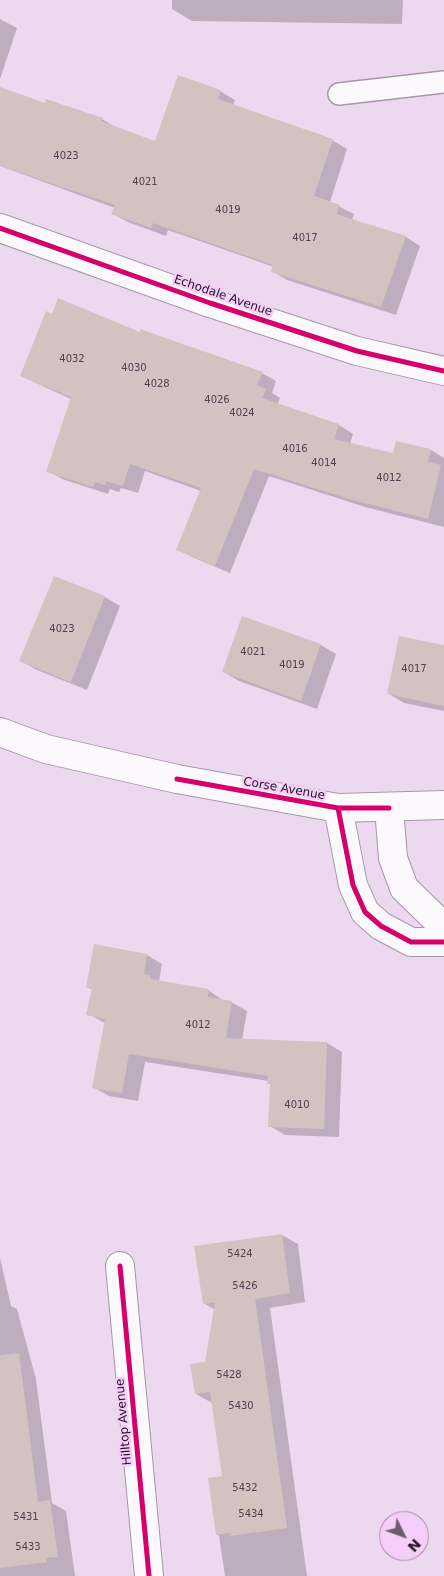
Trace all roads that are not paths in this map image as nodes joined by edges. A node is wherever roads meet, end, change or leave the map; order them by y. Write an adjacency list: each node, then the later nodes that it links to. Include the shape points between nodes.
1 (444, 82): 2 (lane)
2 (339, 94)
3 (0, 228): 4 (street, Echodale Avenue, via 210,303 357,351)
4 (444, 371)
5 (0, 732): 7 (street, Corse Avenue, via 46,748 177,779)
6 (444, 805): 8 (street, Corse Avenue)
7 (338, 808): 8 (street, Corse Avenue); 10 (street, via 353,885 365,912 381,926 411,942)
8 (389, 808): 9 (street, via 393,858 404,888)
9 (444, 927)
10 (444, 942)
11 (120, 1266): 12 (street, Hilltop Avenue)
12 (149, 1576)

